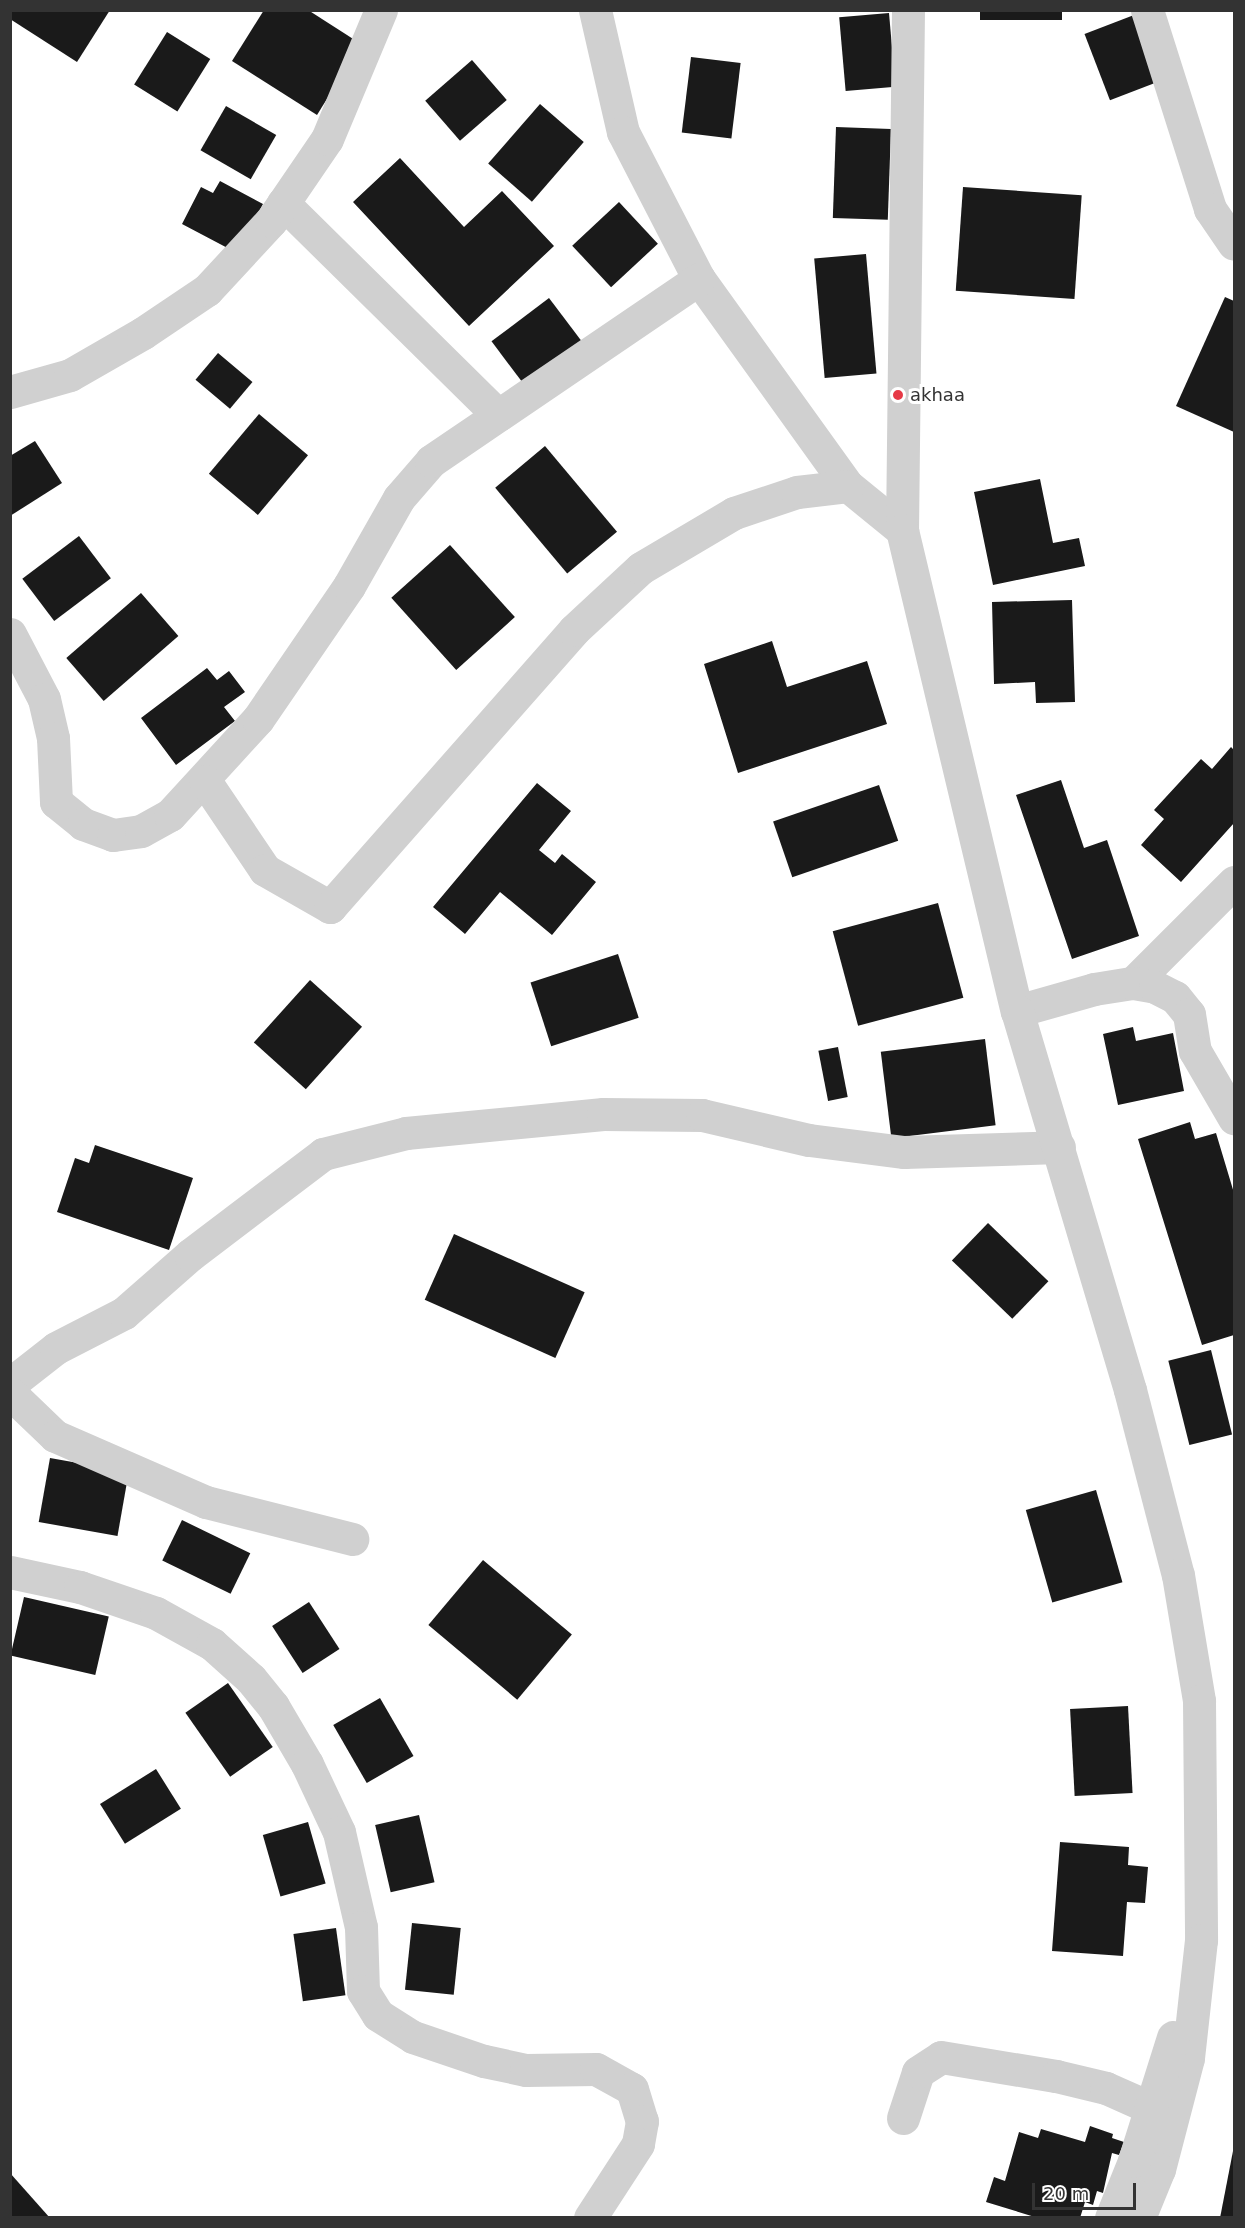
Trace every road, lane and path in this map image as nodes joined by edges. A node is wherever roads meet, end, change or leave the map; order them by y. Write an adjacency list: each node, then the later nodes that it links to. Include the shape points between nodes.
1 (381, 10): 5 (street, via 327,139)
2 (595, 10): 7 (street, via 623,132)
3 (908, 10): 11 (street)
4 (1147, 10): 6 (street, via 1210,209)
5 (283, 203): 8 (street, via 207,290 70,375); 9 (street)
6 (1234, 244)
7 (699, 279): 9 (street); 10 (street)
8 (10, 392)
9 (498, 415): 13 (street, via 431,461 399,498 310,649)
10 (848, 486): 11 (street); 13 (street, via 797,492 734,513 641,568 574,630 330,906 265,870)
11 (902, 530): 16 (street)
12 (10, 634): 13 (street, via 44,699 53,738 56,802 83,824 113,835 141,831 170,815)
13 (205, 781)
14 (1234, 882): 15 (street)
15 (1133, 983): 16 (street); 17 (street, via 1155,987 1174,997 1189,1014 1195,1051)
16 (1017, 1011): 18 (street)
17 (1234, 1118)
18 (1059, 1147): 19 (street, via 904,1152 809,1140 702,1115 603,1114 406,1133 323,1154 190,1255 124,1313 56,1348); 23 (street, via 1178,1575 1199,1701)
19 (10, 1384)
20 (10, 1393): 21 (street, via 55,1436 206,1502)
21 (352, 1539)
22 (10, 1572): 26 (street, via 80,1587 156,1614 212,1644 251,1679 273,1706 307,1764 339,1832 361,1927 363,1991 378,2015 413,2037 484,2061 526,2070 596,2069 632,2089 642,2121 638,2144)
23 (1201, 1940): 24 (street); 28 (street, via 1188,2058 1162,2158)
24 (1151, 2108): 25 (street, via 1076,2080 941,2057 918,2072); 27 (street)
25 (903, 2118)
26 (590, 2217)
27 (1111, 2217)
28 (1140, 2217)

